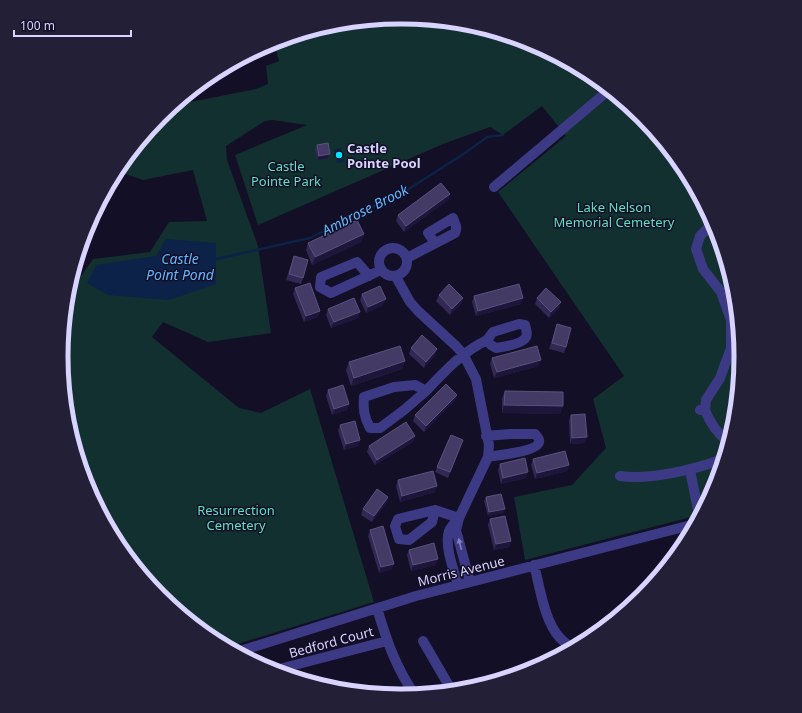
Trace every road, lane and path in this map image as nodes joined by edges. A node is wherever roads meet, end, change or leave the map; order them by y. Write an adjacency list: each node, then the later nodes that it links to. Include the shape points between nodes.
1 (604, 94): 2 (street)
2 (494, 187)
3 (708, 228): 13 (street, via 700,236 696,249 703,269 721,292 730,320 731,348 720,378 702,410 710,424)
4 (435, 243): 5 (street)
5 (407, 258): 6 (street, via 396,248 386,249 380,256); 8 (street, via 406,267)
6 (381, 270): 7 (street); 8 (street, via 387,276)
7 (369, 276)
8 (396, 277): 10 (street, via 410,302)
9 (487, 340): 10 (street)
10 (463, 354): 11 (street); 12 (street, via 476,379)
11 (426, 391): 11 (street, via 415,385 394,387 364,397 365,418 370,428 380,428)
12 (486, 436): 14 (street, via 489,445); 14 (street, via 525,433 535,434 539,439 536,446 520,452)
13 (723, 438)
14 (488, 456): 20 (street)
15 (717, 461): 16 (street)
16 (690, 470): 17 (street, via 648,476); 18 (street)
17 (620, 476)
18 (697, 507)
19 (435, 510): 20 (street)
20 (458, 518): 23 (street, one-way to 20, via 456,530); 24 (street, via 448,538 449,553)
21 (687, 526): 22 (street, Morris Avenue)
22 (534, 565): 23 (street, Morris Avenue); 28 (street, via 551,624)
23 (470, 582): 24 (street, Morris Avenue)
24 (458, 585): 25 (street, Morris Avenue)
25 (377, 608): 26 (street); 29 (street, Morris Avenue)
26 (387, 641): 30 (street, Bedford Court); 32 (street)
27 (423, 641): 31 (street)
28 (567, 644)
29 (245, 650)
30 (284, 668)
31 (449, 685)
32 (410, 689)

